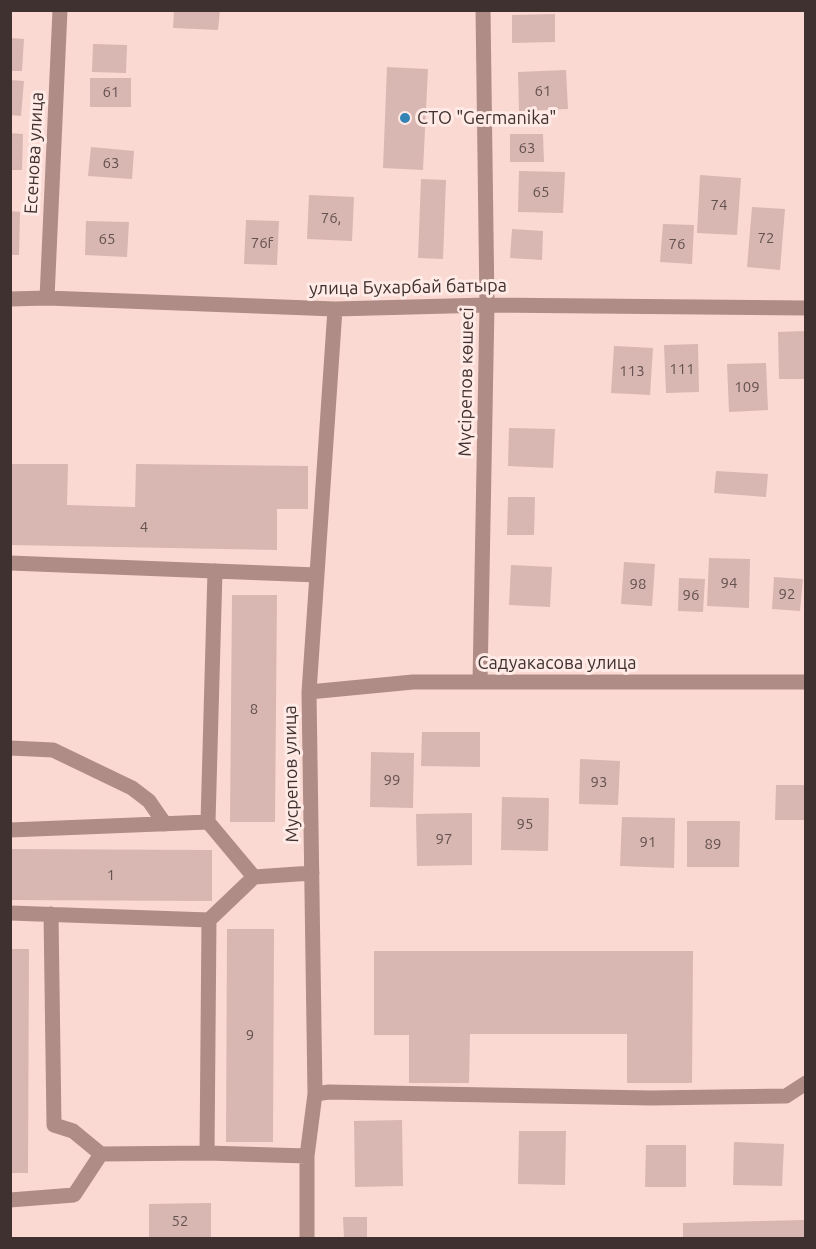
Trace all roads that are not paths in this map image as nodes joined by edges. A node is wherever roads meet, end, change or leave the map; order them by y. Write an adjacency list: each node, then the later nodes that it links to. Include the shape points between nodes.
1 (60, 10): 3 (street, Есенова улица)
2 (483, 10): 5 (street, Мүсірепов көшесі)
3 (47, 298): 4 (street, улица Бухарбай батыра); 7 (street, улица Бухарбай батыра)
4 (10, 299)
5 (487, 305): 6 (street, улица Бухарбай батыра); 7 (street, улица Бухарбай батыра); 11 (street, Мүсірепов көшесі)
6 (806, 308)
7 (335, 309): 10 (street, Мусрепов улица)
8 (10, 563): 9 (street)
9 (215, 571): 10 (street); 15 (street)
10 (317, 575): 13 (street, Мусрепов улица)
11 (480, 682): 12 (street, Садуакасова улица); 13 (street, Садуакасова улица, via 413,682)
12 (806, 682)
13 (309, 692): 18 (street, Мусрепов улица)
14 (10, 748): 16 (street, via 53,750 132,788 149,801)
15 (208, 822): 16 (street); 19 (street)
16 (165, 824): 17 (street)
17 (10, 830)
18 (312, 873): 19 (street); 24 (street, Мусрепов улица)
19 (254, 877): 22 (street)
20 (10, 913): 21 (street)
21 (51, 914): 22 (street); 26 (street, via 54,1125 73,1131)
22 (208, 920): 25 (street)
23 (806, 1083): 24 (street, via 786,1096)
24 (315, 1094): 27 (street, Мусрепов улица)
25 (207, 1153): 26 (street); 27 (street)
26 (100, 1154): 28 (street, via 74,1196)
27 (307, 1156): 29 (street, Мусрепов улица)
28 (10, 1200)
29 (307, 1239)

